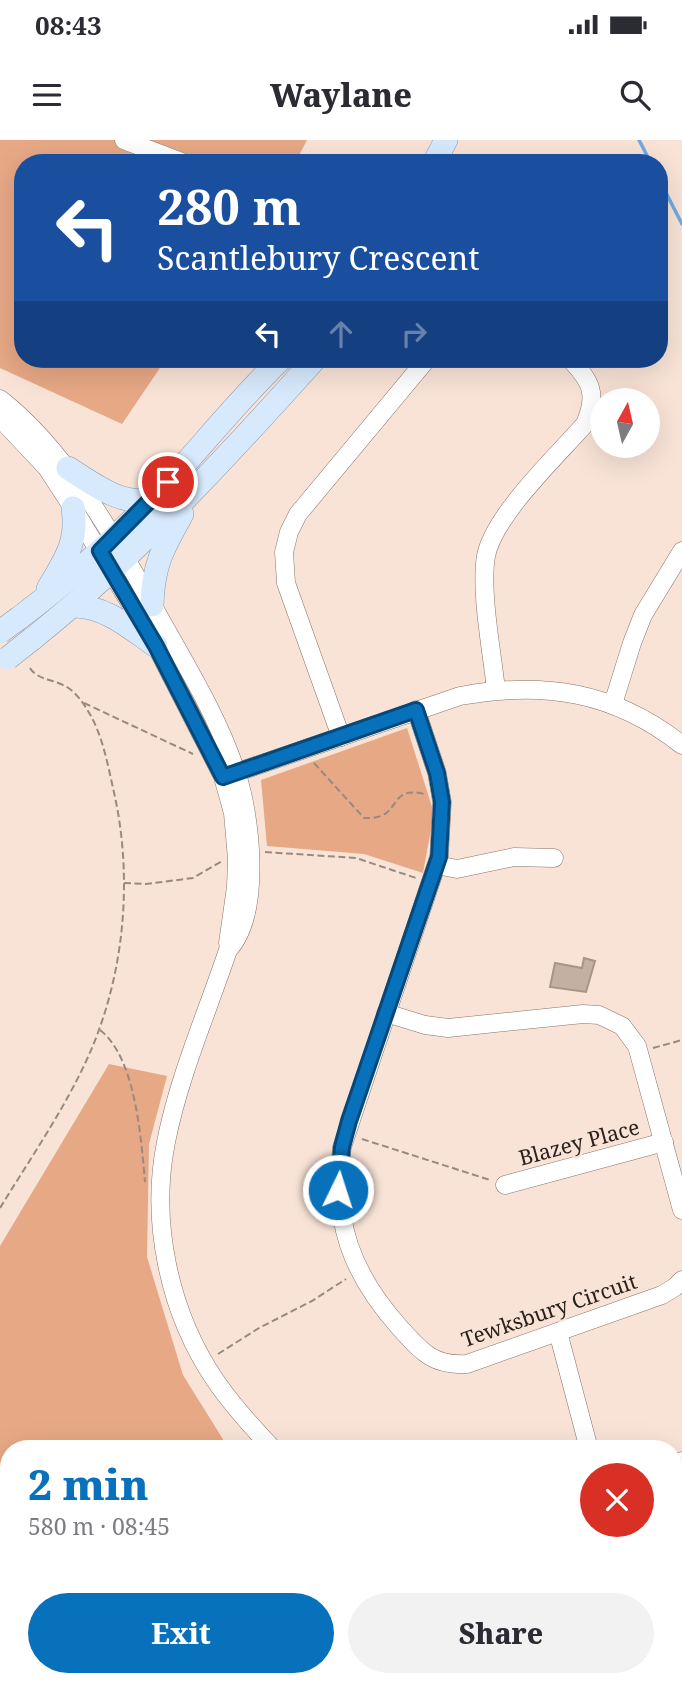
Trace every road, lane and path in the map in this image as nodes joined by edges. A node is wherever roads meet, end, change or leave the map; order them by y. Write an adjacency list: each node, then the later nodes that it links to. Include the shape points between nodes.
1 (124, 140): 2 (street)
2 (161, 154)
3 (272, 368): 11 (main road)
4 (307, 368): 10 (main road)
5 (419, 368): 24 (street, via 304,505 286,542 286,583)
6 (578, 368): 21 (street, via 591,388 591,411 585,424 505,515 486,556 484,578)
7 (0, 400): 9 (street, via 26,421)
8 (0, 418): 12 (street, via 47,468)
9 (68, 468): 11 (main road, via 124,499); 14 (street)
10 (195, 489): 14 (main road); 16 (main road, via 161,552 152,583)
11 (152, 500): 14 (main road)
12 (73, 508): 14 (street); 15 (main road, via 76,529 72,543)
13 (682, 551): 22 (street, via 643,615)
14 (112, 555): 15 (main road); 16 (street); 17 (main road); 19 (street)
15 (42, 601): 18 (main road, bridge)
16 (152, 605): 27 (street, via 204,699)
17 (73, 606): 19 (main road, via 104,611); 20 (main road)
18 (0, 632)
19 (156, 646): 27 (street)
20 (16, 654): 32 (path, via 33,673 76,694 92,719 120,822)
21 (496, 690): 22 (street, via 555,690); 23 (street)
22 (613, 704): 25 (street)
23 (416, 710): 24 (street); 28 (street, Tewksbury Circuit)
24 (341, 737): 26 (street)
25 (682, 745)
26 (305, 749): 27 (street); 28 (path, via 364,818 387,813 404,794 417,792)
27 (230, 775): 30 (street)
28 (442, 804): 31 (street, Tewksbury Circuit)
29 (554, 858): 31 (street, via 514,857 457,869)
30 (244, 859): 32 (path, via 216,862 193,878); 33 (path, via 258,859 258,852 356,858); 46 (street, via 228,950 166,1141 161,1203 164,1245 181,1312 204,1363)
31 (438, 865): 33 (street, Tewksbury Circuit)
32 (123, 883): 40 (path, via 120,946 99,1029 73,1086)
33 (431, 883): 34 (street, Tewksbury Circuit)
34 (386, 1013): 36 (street, via 448,1028 600,1015 622,1026); 42 (street, Tewksbury Circuit, via 349,1121 339,1168 344,1234)
35 (682, 1040): 36 (path)
36 (639, 1051): 38 (street)
37 (351, 1135): 39 (path)
38 (664, 1142): 39 (street, Blazey Place); 41 (street)
39 (505, 1185)
40 (0, 1208)
41 (682, 1210)
42 (359, 1273): 44 (street, Tewksbury Circuit, via 417,1348 437,1361 467,1364); 45 (path)
43 (682, 1280): 44 (street, Tewksbury Circuit, via 662,1294)
44 (558, 1332): 47 (street)
45 (215, 1356)
46 (265, 1440)
47 (588, 1440)

